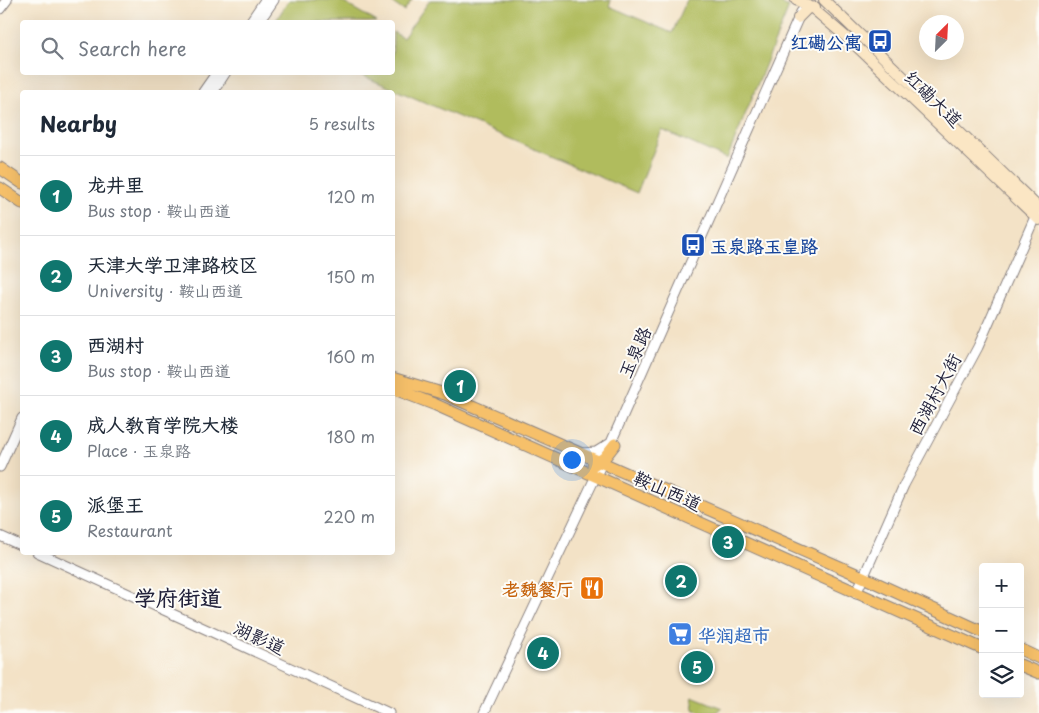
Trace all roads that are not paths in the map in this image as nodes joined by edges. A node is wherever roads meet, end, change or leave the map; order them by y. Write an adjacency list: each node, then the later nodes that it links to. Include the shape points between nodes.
1 (7, 0): 6 (street)
2 (265, 0): 8 (street)
3 (274, 0): 9 (street)
4 (824, 0): 10 (main road, 红磡大道)
5 (806, 4): 7 (main road); 10 (main road, via 824,8); 11 (main road, 红磡大道)
6 (0, 9)
7 (800, 19): 11 (street, via 813,14); 26 (street, 玉泉路)
8 (251, 20)
9 (260, 20)
10 (847, 21): 20 (main road, 红磡大道)
11 (830, 23): 21 (main road, 红磡大道)
12 (215, 75): 14 (street)
13 (224, 75): 15 (street)
14 (204, 90)
15 (214, 90)
16 (0, 168): 17 (main road)
17 (20, 183)
18 (0, 188): 19 (main road)
19 (20, 202)
20 (1039, 208): 21 (street, 西湖村大街)
21 (1037, 219): 36 (street, 西湖村大街, via 978,347 904,485)
22 (395, 379): 27 (main road, 鞍山西道, via 445,394)
23 (395, 389): 29 (main road, 鞍山西道)
24 (20, 422): 30 (street)
25 (20, 433): 31 (street)
26 (613, 443): 27 (street, via 596,452); 28 (main road)
27 (579, 452): 28 (main road, 鞍山西道)
28 (603, 462): 29 (main road); 32 (street); 36 (main road, 鞍山西道)
29 (572, 466): 32 (main road, 鞍山西道)
30 (0, 467)
31 (0, 478)
32 (598, 478): 37 (main road, 鞍山西道); 45 (street); 46 (street)
33 (0, 536): 34 (street)
34 (20, 545)
35 (44, 555): 44 (street, 湖影道)
36 (863, 577): 37 (street, 西湖村大街); 38 (main road, 鞍山西道)
37 (856, 594): 39 (main road, 鞍山西道)
38 (979, 630)
39 (979, 647)
40 (1024, 651): 41 (main road)
41 (1039, 658)
42 (1024, 667): 43 (main road)
43 (1039, 673)
44 (388, 713)
45 (484, 713)
46 (489, 713)

